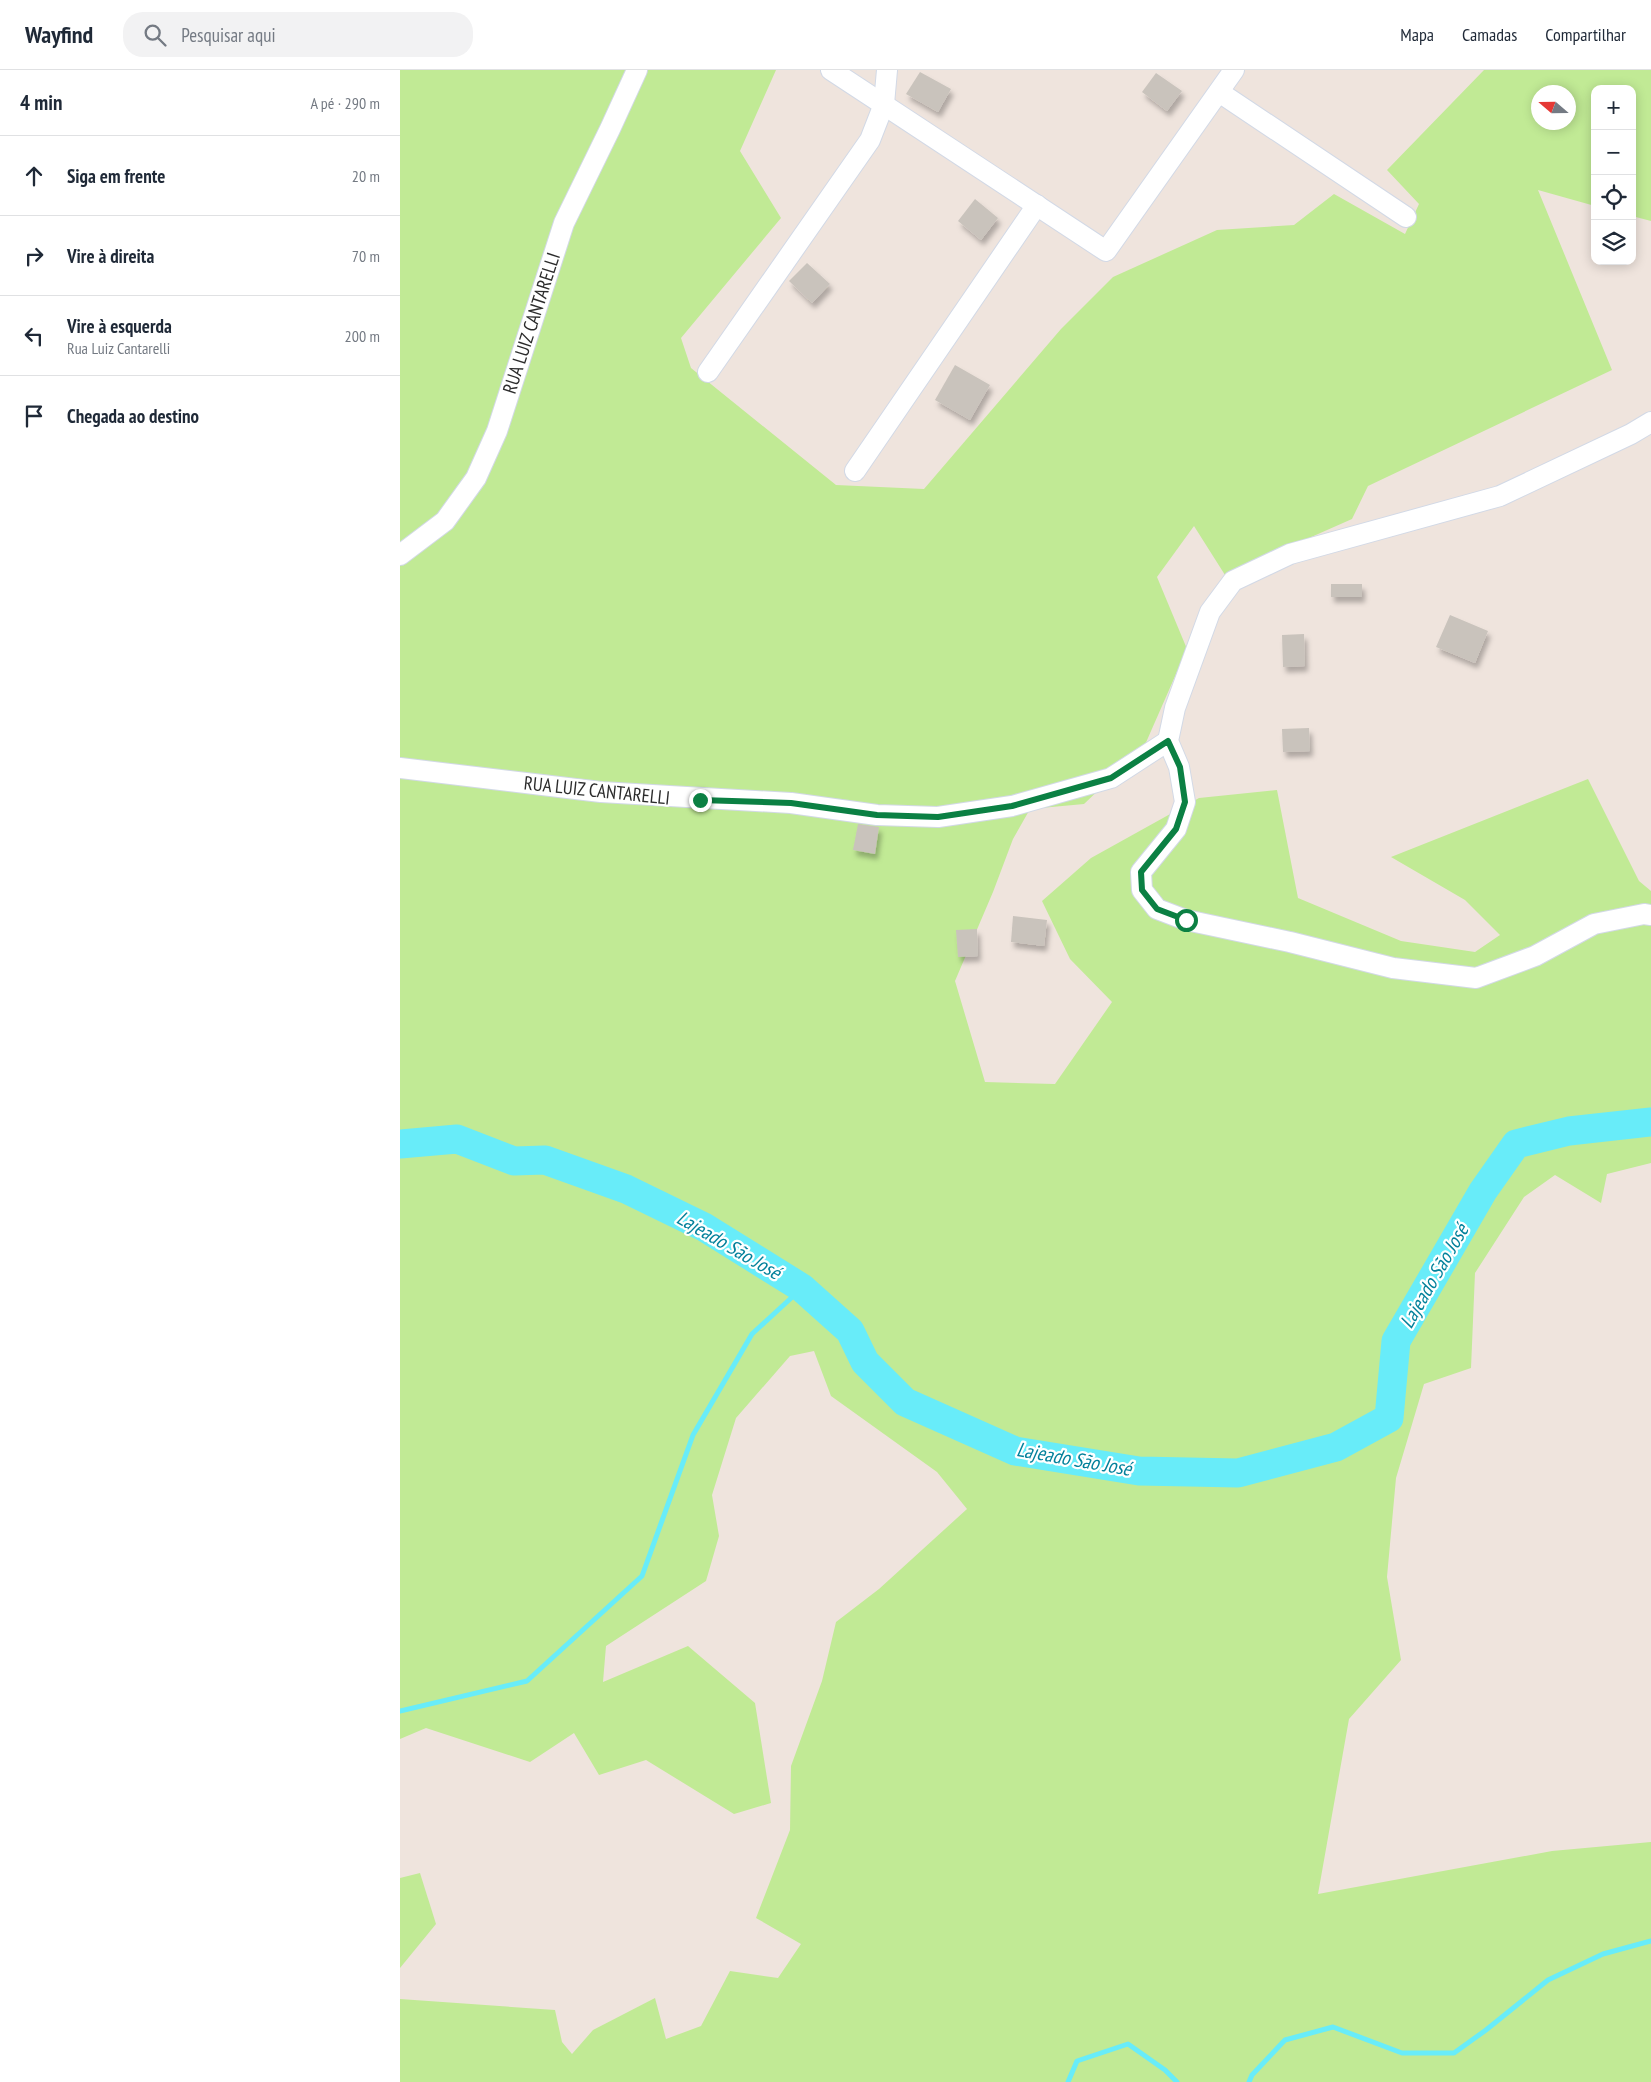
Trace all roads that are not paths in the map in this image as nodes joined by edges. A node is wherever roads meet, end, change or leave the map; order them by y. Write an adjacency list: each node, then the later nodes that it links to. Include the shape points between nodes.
1 (637, 70): 12 (street, RUA LUIZ CANTARELLI, via 564,223 497,431 476,478 445,522)
2 (831, 70): 6 (street)
3 (886, 70): 6 (street)
4 (1234, 70): 5 (street)
5 (1218, 92): 7 (street, via 1106,251); 8 (street)
6 (884, 104): 7 (street); 9 (street, via 870,140)
7 (1037, 206): 11 (street)
8 (1406, 217)
9 (708, 372)
10 (1651, 422): 13 (street, via 1500,496 1290,554 1233,581 1210,612 1175,708)
11 (855, 470)
12 (400, 555)
13 (1168, 741): 14 (street, RUA LUIZ CANTARELLI, via 1111,778 1012,806 938,817 877,815 791,803 601,792); 15 (street, via 1180,767 1185,802 1176,829 1141,872 1142,890 1157,909 1186,920 1393,968 1476,978 1535,956 1594,924)
14 (400, 768)
15 (1651, 915)

